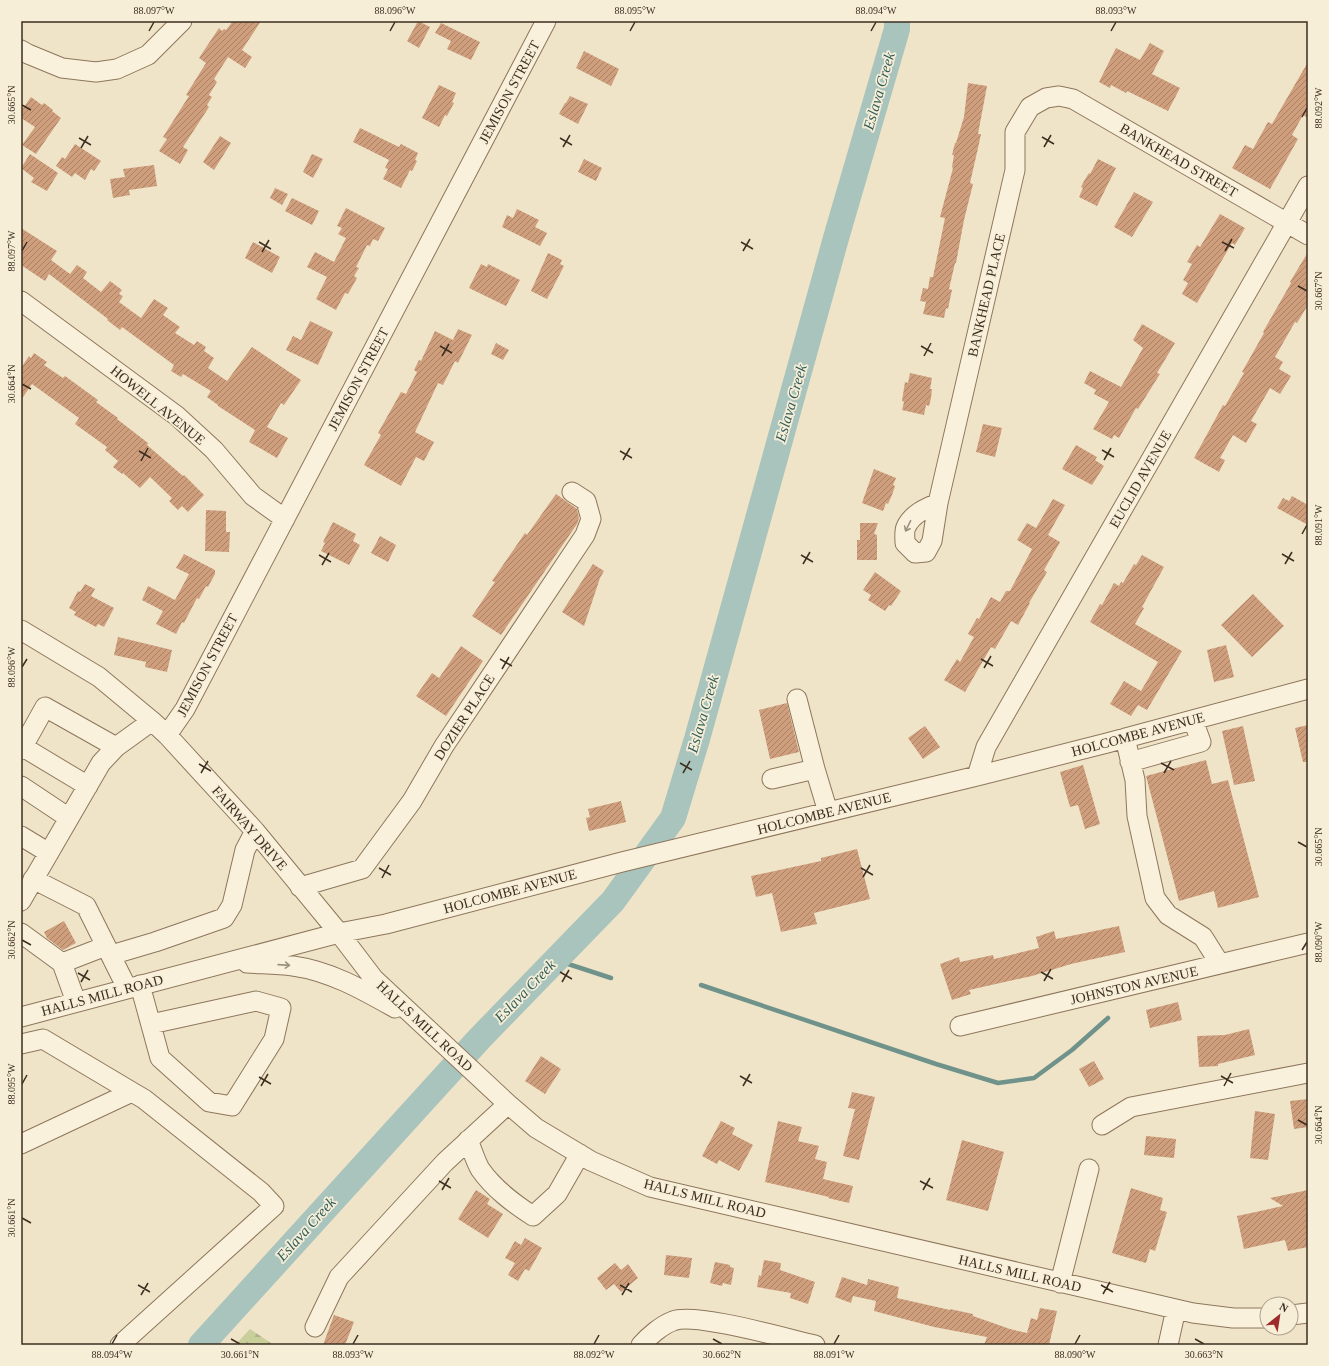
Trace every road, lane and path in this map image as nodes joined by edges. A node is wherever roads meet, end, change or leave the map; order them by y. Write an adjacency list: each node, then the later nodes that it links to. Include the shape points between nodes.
1 (182, 21): 3 (street, via 148,55 117,69 96,72 62,68)
2 (546, 21): 11 (street, JEMISON STREET)
3 (21, 50)
4 (1046, 98): 6 (street, BANKHEAD STREET, via 1059,96 1073,99); 10 (street, BANKHEAD PLACE, via 1030,107 1014,132 1015,170)
5 (1308, 186): 6 (street, EUCLID AVENUE)
6 (1287, 223): 7 (street, BANKHEAD STREET); 23 (street, EUCLID AVENUE, via 986,746)
7 (1308, 235)
8 (21, 301): 11 (street, HOWELL AVENUE, via 177,416 214,450 253,496)
9 (572, 492): 32 (street, DOZIER PLACE, via 586,501 591,519 585,535 444,746 412,801 362,870)
10 (938, 503)
11 (285, 519): 17 (street, JEMISON STREET, via 185,709)
12 (21, 630): 16 (street, FAIRWAY DRIVE, via 99,677)
13 (1308, 689): 15 (street, HOLCOMBE AVENUE)
14 (797, 699): 22 (street)
15 (1193, 720): 18 (street, HOLCOMBE AVENUE); 21 (street, via 1200,742)
16 (152, 721): 17 (street, FAIRWAY DRIVE); 19 (street)
17 (168, 735): 29 (street, FAIRWAY DRIVE)
18 (1125, 738): 21 (street); 23 (street, HOLCOMBE AVENUE)
19 (116, 747): 20 (street, via 46,707); 26 (street, via 101,763)
20 (22, 749): 26 (street)
21 (1130, 762): 40 (street, via 1155,898 1168,915 1203,937)
22 (815, 769): 24 (street); 27 (street)
23 (977, 776): 27 (street, HOLCOMBE AVENUE)
24 (772, 779)
25 (21, 786): 28 (street)
26 (88, 786): 28 (street)
27 (828, 812): 35 (street, HOLCOMBE AVENUE, via 622,862 386,924)
28 (69, 818): 31 (street)
29 (255, 831): 32 (street, FAIRWAY DRIVE); 37 (street, via 244,850 232,905 224,918 155,942)
30 (21, 836): 31 (street)
31 (49, 853): 33 (street)
32 (300, 887): 35 (street, FAIRWAY DRIVE)
33 (26, 888): 37 (street, via 86,906)
34 (21, 933): 39 (street)
35 (339, 933): 38 (street, HALLS MILL ROAD); 46 (street, HALLS MILL ROAD, via 374,979)
36 (1308, 943): 40 (street, JOHNSTON AVENUE)
37 (108, 951): 39 (street); 41 (street)
38 (231, 962): 41 (street, HALLS MILL ROAD); 46 (street, one-way to 46, via 294,966 328,975 354,985)
39 (62, 963): 42 (street)
40 (1220, 964): 45 (street, JOHNSTON AVENUE)
41 (134, 987): 42 (street, HALLS MILL ROAD); 44 (street)
42 (76, 1002): 43 (street, HALLS MILL ROAD)
43 (21, 1017)
44 (151, 1024): 44 (street, via 256,1001 282,1008 274,1039 232,1106 209,1102 160,1058)
45 (960, 1026)
46 (427, 1027): 50 (street, HALLS MILL ROAD)
47 (21, 1044): 49 (street, via 43,1039)
48 (1308, 1073): 51 (street, via 1131,1107)
49 (132, 1092): 53 (street); 60 (street, via 261,1192 274,1206)
50 (508, 1104): 52 (street); 54 (street, HALLS MILL ROAD, via 536,1128)
51 (1102, 1125)
52 (468, 1140): 54 (street, via 480,1168 498,1190 533,1216 557,1194); 59 (street, via 339,1277)
53 (21, 1144)
54 (580, 1154): 56 (street, HALLS MILL ROAD, via 650,1187)
55 (1089, 1169): 56 (street)
56 (1060, 1283): 57 (street, HALLS MILL ROAD)
57 (1176, 1309): 58 (street, HALLS MILL ROAD, via 1233,1318); 63 (street)
58 (1259, 1318)
59 (315, 1327)
60 (120, 1345)
61 (641, 1345): 62 (street, via 674,1320 691,1318)
62 (815, 1345)
63 (1168, 1345)

